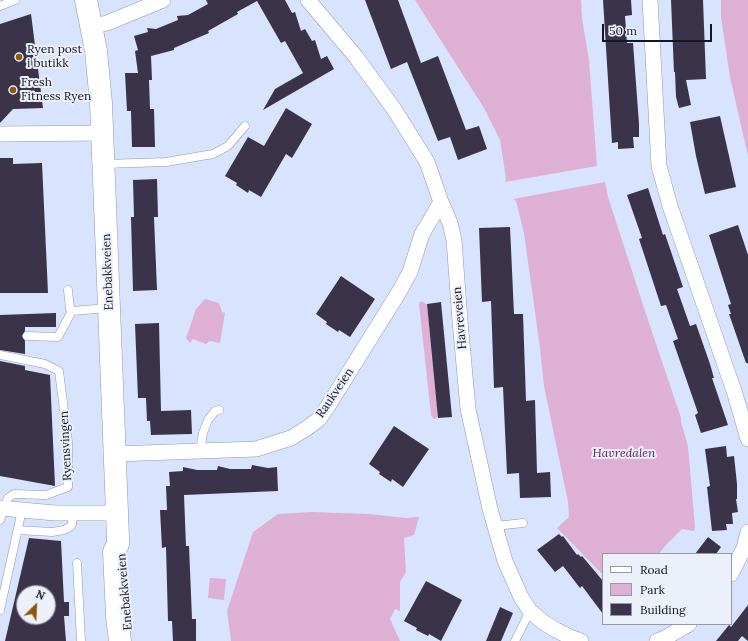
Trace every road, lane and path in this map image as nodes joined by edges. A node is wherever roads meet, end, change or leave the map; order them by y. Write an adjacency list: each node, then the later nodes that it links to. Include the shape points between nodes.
1 (15, 0): 6 (lane)
2 (86, 0): 7 (main road, Enebakkveien)
3 (163, 0): 7 (street, via 107,23)
4 (308, 0): 12 (street, Havreveien, via 356,57 394,109 427,162)
5 (650, 0): 19 (street, via 653,131 659,166)
6 (0, 6)
7 (92, 26): 9 (main road, Enebakkveien)
8 (245, 126): 11 (lane, via 228,146 213,154 166,162)
9 (102, 133): 10 (street); 11 (main road, Enebakkveien)
10 (0, 134)
11 (103, 164): 14 (main road, Enebakkveien)
12 (441, 202): 20 (street, Raukveien, via 422,234 410,272 399,292 319,419 291,438 275,444 256,449); 27 (street, Havreveien, via 454,240 468,409)
13 (68, 290): 15 (lane)
14 (109, 308): 15 (lane); 21 (main road, Enebakkveien)
15 (72, 311): 16 (lane, via 58,338)
16 (27, 336)
17 (0, 355): 23 (lane, Ryensvingen, via 45,364 60,372 68,442 68,487 46,495 14,494 8,498)
18 (219, 410): 20 (lane, via 208,420)
19 (748, 439)
20 (200, 451): 21 (street, Raukveien)
21 (115, 454): 25 (main road, Enebakkveien)
22 (22, 510): 23 (street, Ryensvingen); 24 (street, Ryensvingen); 28 (lane)
23 (1, 512)
24 (73, 513): 25 (street, Ryensvingen); 28 (lane, via 72,524 64,530)
25 (117, 513): 30 (main road, Enebakkveien)
26 (523, 523): 27 (lane)
27 (495, 526): 34 (street, Havreveien, via 506,561 521,597)
28 (18, 530): 33 (lane)
29 (748, 532): 32 (street, via 744,548)
30 (118, 544): 37 (main road, Enebakkveien, via 114,552); 38 (main road, Enebakkveien, via 123,551)
31 (77, 563): 36 (lane)
32 (732, 572)
33 (0, 610)
34 (530, 611): 39 (lane); 40 (street, Havreveien, via 556,630)
35 (687, 625): 41 (street)
36 (81, 641)
37 (120, 641)
38 (129, 641)
39 (515, 641)
40 (581, 641)
41 (657, 641)

